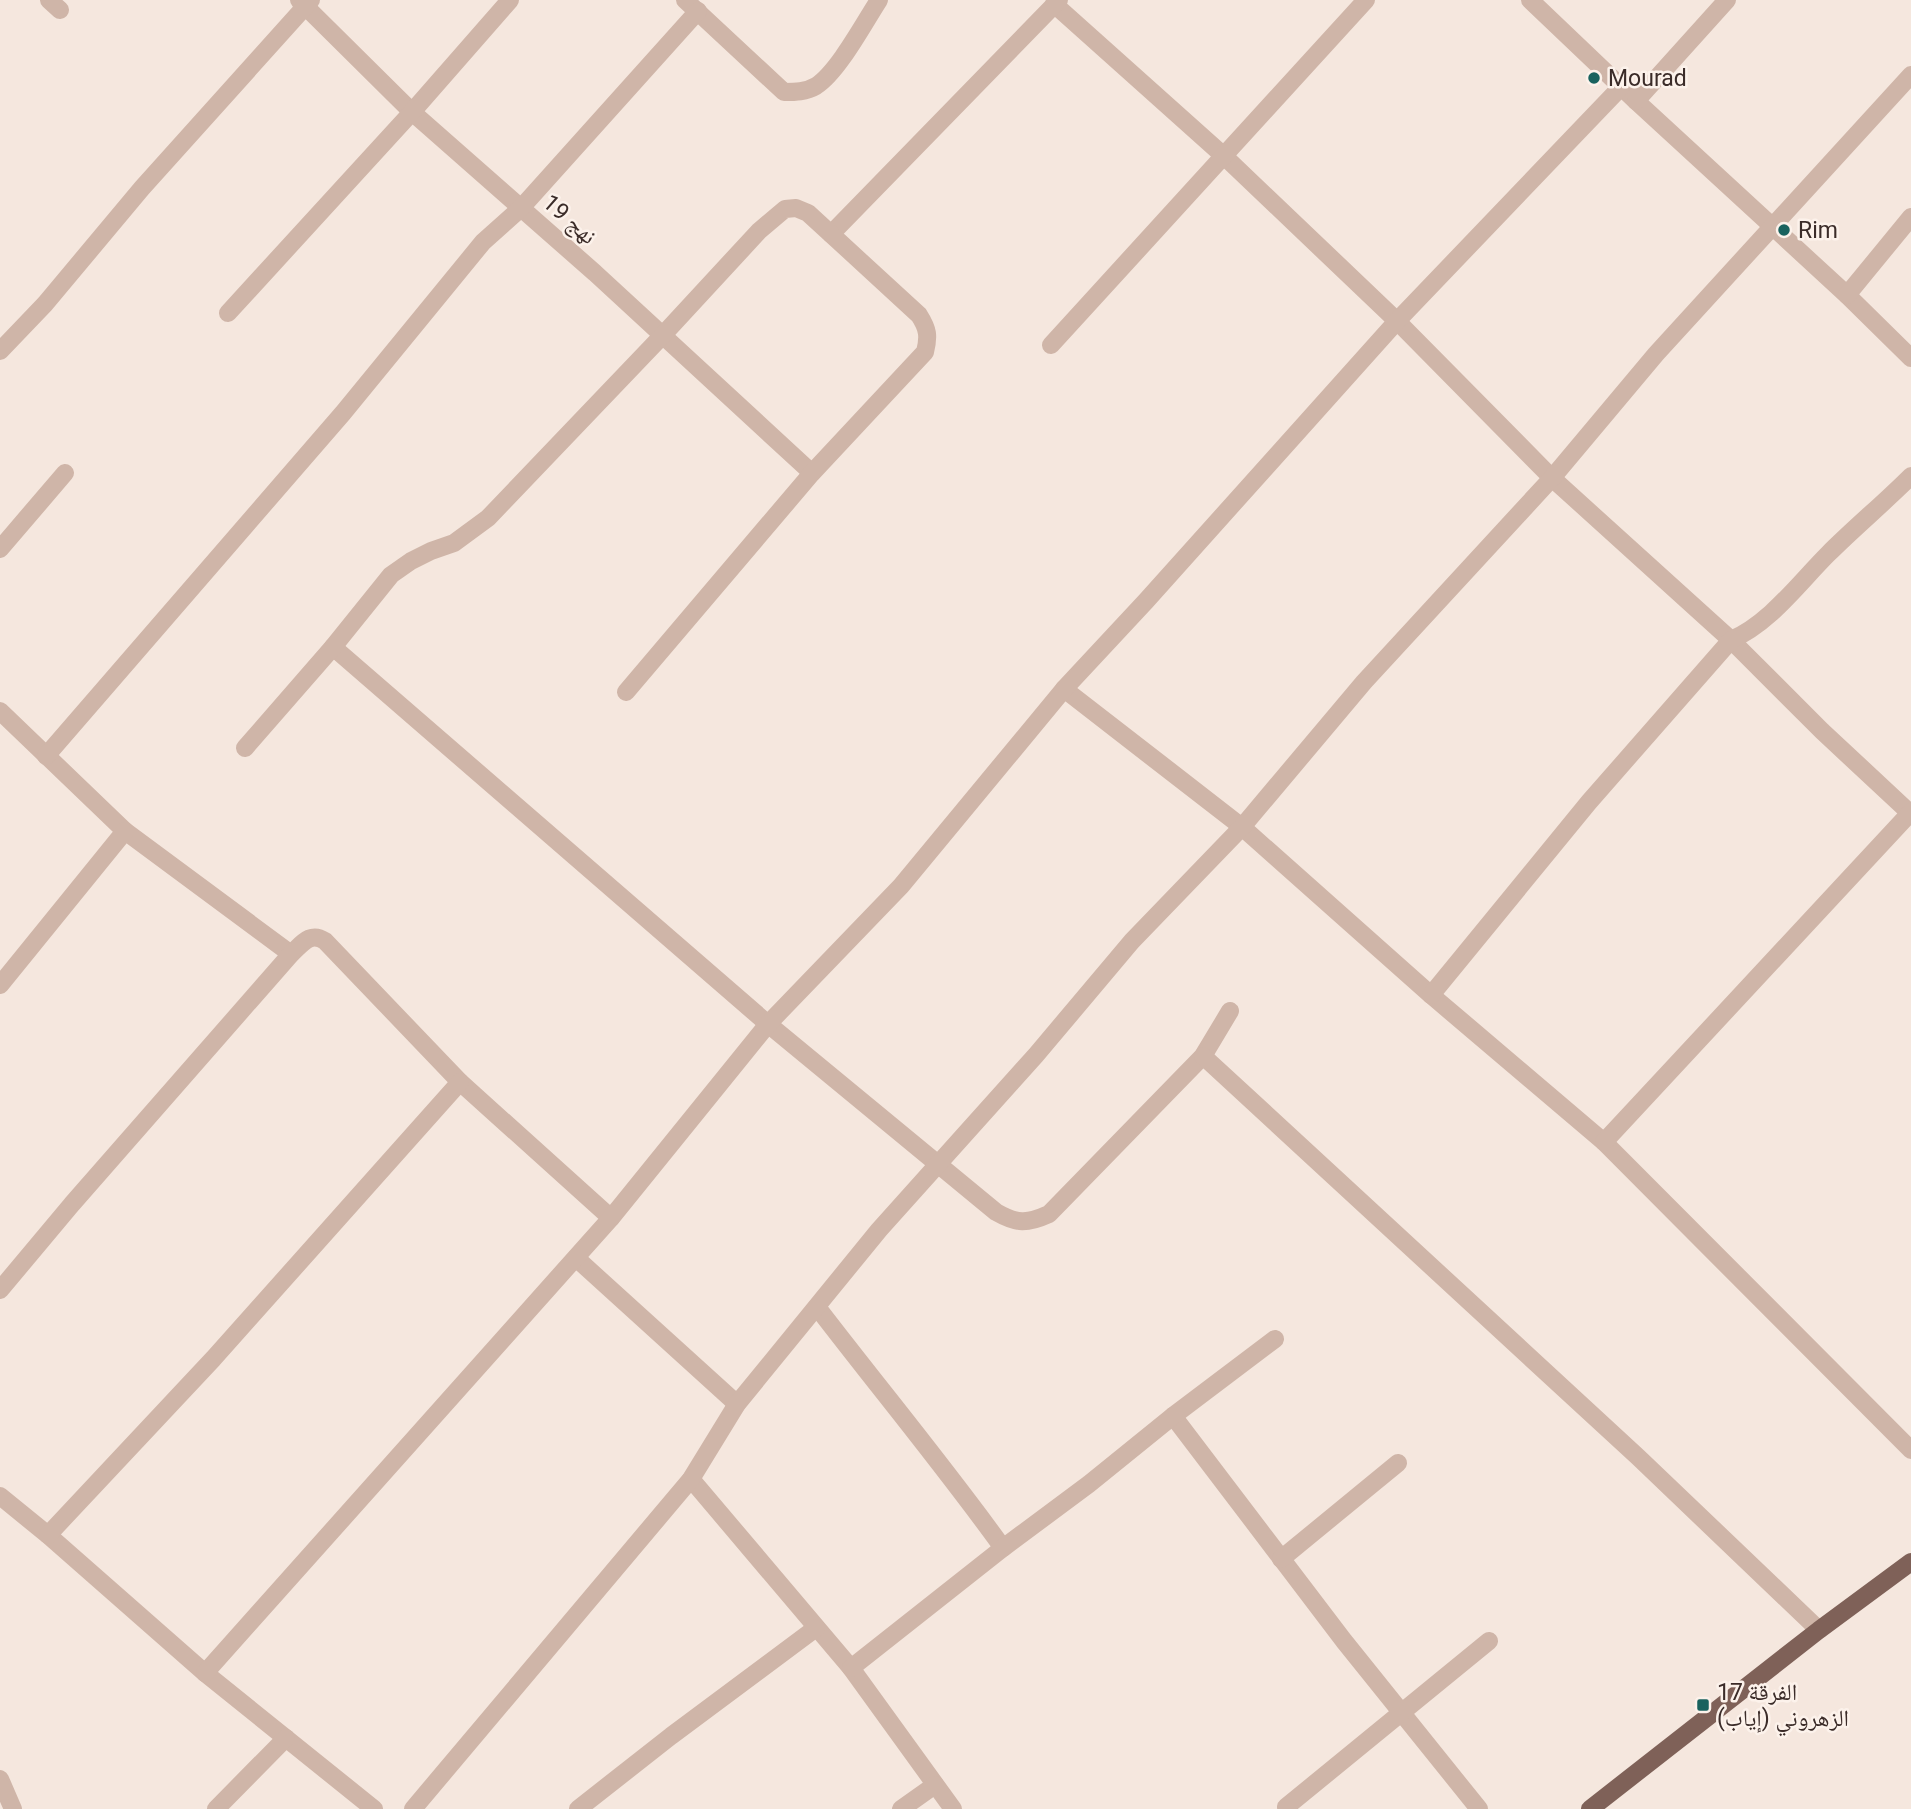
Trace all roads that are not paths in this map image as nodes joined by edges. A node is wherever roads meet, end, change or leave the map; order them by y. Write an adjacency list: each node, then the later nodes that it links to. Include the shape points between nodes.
1 (510, 0): 12 (street)
2 (879, 0): 8 (street, via 830,75 799,92 784,92)
3 (1366, 0): 13 (street)
4 (1530, 0): 10 (street)
5 (1727, 0): 11 (street)
6 (305, 2): 12 (street, نهج 19); 23 (street)
7 (1056, 2): 13 (street); 17 (street)
8 (691, 5): 14 (street)
9 (1911, 75): 16 (street)
10 (1621, 87): 11 (street); 20 (street)
11 (1636, 102): 16 (street)
12 (412, 112): 14 (street, نهج 19); 19 (street)
13 (1224, 157): 20 (street); 22 (street)
14 (521, 208): 21 (street, نهج 19); 36 (street, via 484,242 343,413)
15 (1911, 217): 18 (street)
16 (1772, 227): 18 (street); 28 (street, via 1656,354)
17 (831, 234): 21 (street, via 808,214 785,209); 26 (street, via 919,316 929,338 925,352)
18 (1847, 295): 24 (street)
19 (228, 313)
20 (1397, 321): 28 (street); 32 (street)
21 (662, 336): 26 (street, نهج 19); 31 (street, via 488,518 454,543 391,575)
22 (1051, 345)
23 (0, 351)
24 (1911, 358)
25 (65, 473): 29 (street)
26 (812, 473): 33 (street)
27 (1911, 476): 30 (street, via 1773,610 1746,634)
28 (1552, 478): 30 (street); 38 (street, via 1364,682)
29 (0, 549)
30 (1731, 640): 37 (street); 42 (street, via 1589,802)
31 (333, 647): 35 (street); 44 (street)
32 (1064, 690): 38 (street); 44 (street, via 901,886)
33 (626, 692)
34 (0, 711): 36 (street)
35 (245, 748)
36 (46, 756): 39 (street)
37 (1911, 813): 47 (street)
38 (1242, 827): 42 (street); 48 (street, via 1132,942)
39 (125, 831): 40 (street); 41 (street)
40 (291, 954): 46 (street, via 313,936 325,941); 51 (street)
41 (0, 985)
42 (1431, 995): 47 (street)
43 (1230, 1011): 45 (street)
44 (768, 1024): 48 (street); 49 (street)
45 (1203, 1056): 48 (street, via 1049,1214 1035,1220 1010,1220 996,1212); 65 (street)
46 (460, 1082): 49 (street); 60 (street, via 213,1359)
47 (1604, 1142): 56 (street)
48 (937, 1163): 52 (street)
49 (611, 1217): 50 (street)
50 (576, 1258): 54 (street); 68 (street)
51 (0, 1290)
52 (817, 1307): 54 (street); 61 (street)
53 (1275, 1339): 55 (street)
54 (737, 1404): 58 (street)
55 (1173, 1416): 61 (street); 62 (street)
56 (1911, 1450)
57 (1398, 1463): 62 (street)
58 (691, 1479): 64 (street); 77 (street)
59 (0, 1496): 60 (street)
60 (48, 1535): 68 (street)
61 (1003, 1548): 67 (street)
62 (1281, 1559): 69 (street)
63 (1911, 1562): 65 (main road)
64 (816, 1628): 67 (street); 78 (street)
65 (1819, 1630): 82 (main road)
66 (1489, 1641): 69 (street)
67 (851, 1668): 72 (street)
68 (205, 1673): 70 (street)
69 (1400, 1713): 73 (street); 81 (street)
70 (286, 1738): 75 (street); 76 (street)
71 (0, 1779): 74 (street)
72 (934, 1785): 79 (street); 80 (street)
73 (1286, 1807)
74 (13, 1809)
75 (216, 1809)
76 (374, 1809)
77 (412, 1809)
78 (578, 1809)
79 (901, 1809)
80 (953, 1809)
81 (1479, 1809)
82 (1590, 1809)

